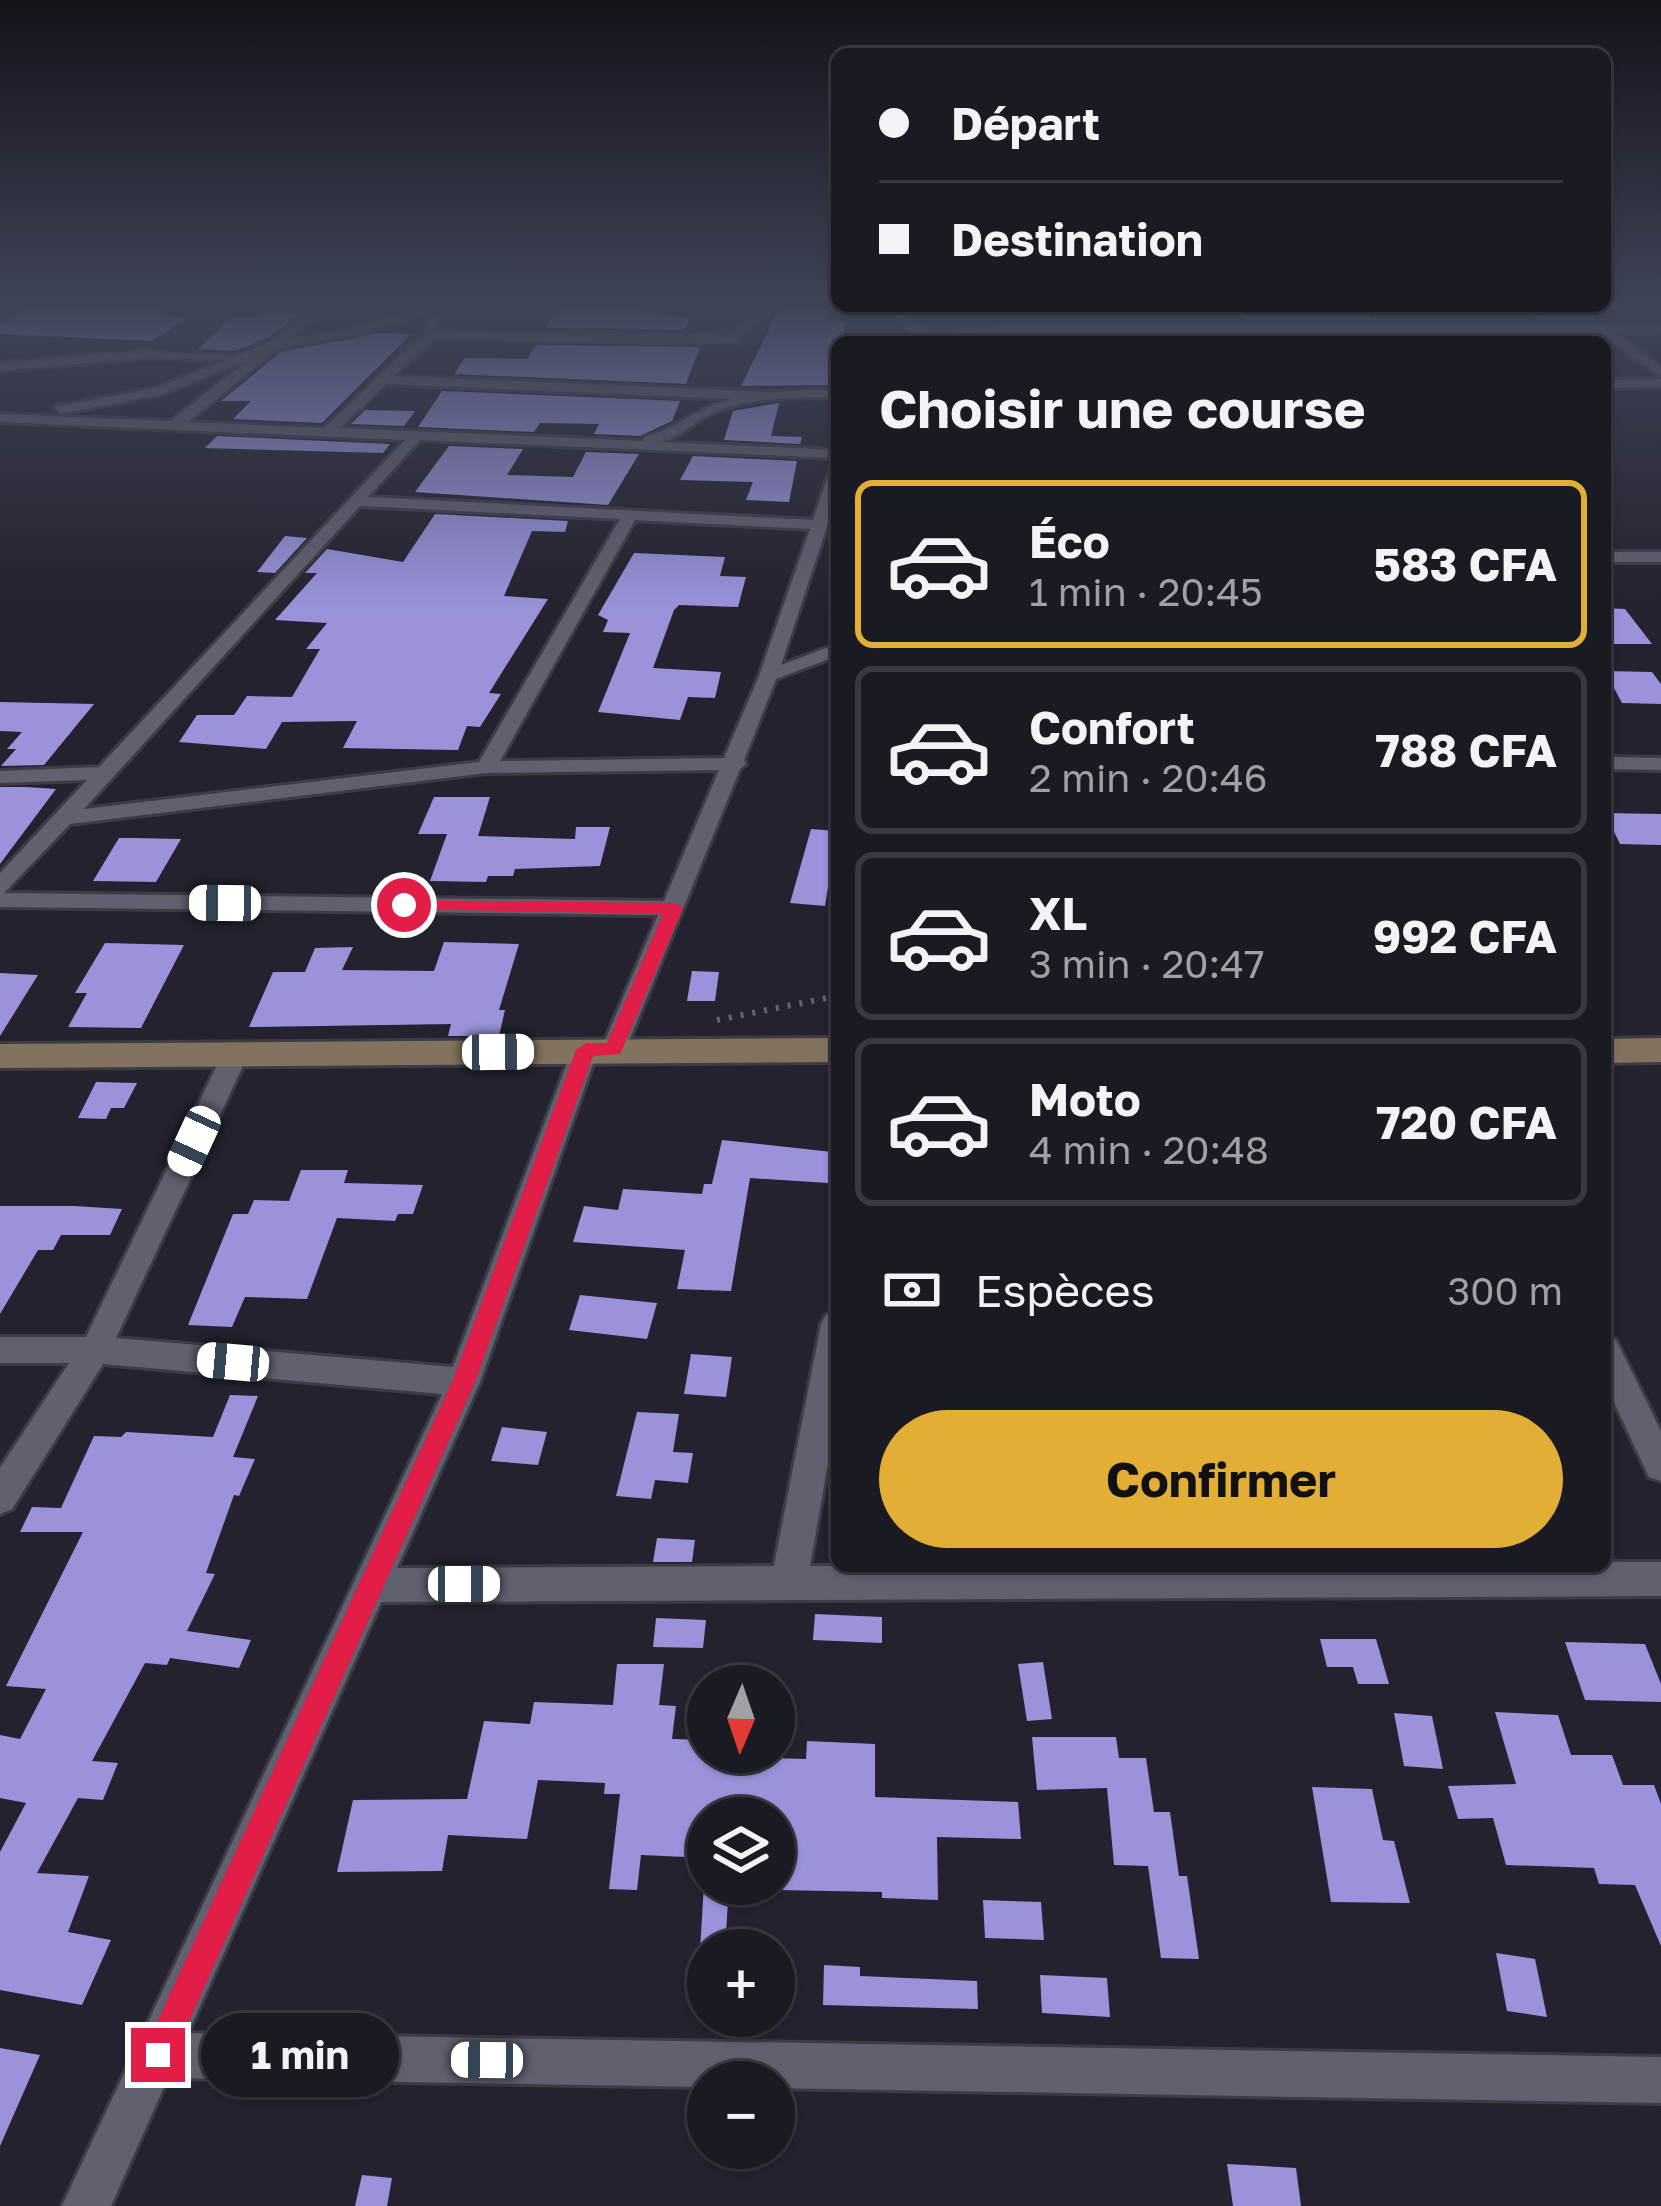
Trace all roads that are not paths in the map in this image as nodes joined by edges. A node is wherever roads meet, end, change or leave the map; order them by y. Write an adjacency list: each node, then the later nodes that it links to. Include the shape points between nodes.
1 (73, 407): 5 (street)
2 (198, 407): 6 (street)
3 (355, 407): 7 (street)
4 (726, 407): 9 (street, via 687,417 673,435)
5 (8, 419): 6 (street)
6 (174, 426): 7 (street)
7 (328, 432): 8 (street)
8 (416, 436): 9 (street); 12 (street)
9 (623, 445): 10 (street)
10 (831, 454)
11 (831, 491): 14 (street)
12 (356, 501): 13 (street); 23 (street)
13 (630, 515): 14 (street); 22 (street)
14 (820, 525): 18 (street)
15 (1611, 557): 16 (street)
16 (1661, 557)
17 (831, 652): 18 (street)
18 (768, 676): 20 (street)
19 (1611, 763): 21 (street)
20 (736, 764): 22 (street); 28 (street)
21 (1661, 764)
22 (486, 767): 25 (street)
23 (104, 773): 24 (street); 25 (street)
24 (0, 777)
25 (63, 818): 26 (street)
26 (0, 886)
27 (0, 900): 28 (street)
28 (674, 908): 29 (street)
29 (600, 1050): 30 (main road); 34 (main road); 39 (street)
30 (831, 1050)
31 (1661, 1050): 32 (main road)
32 (1611, 1051)
33 (0, 1055): 34 (main road)
34 (234, 1057): 36 (street)
35 (0, 1350): 36 (street)
36 (95, 1350): 39 (street); 41 (street)
37 (831, 1356): 43 (street)
38 (1611, 1362): 40 (street)
39 (464, 1382): 44 (street)
40 (1661, 1466)
41 (0, 1498)
42 (1661, 1579): 43 (street)
43 (789, 1581): 44 (street)
44 (371, 1586): 45 (street)
45 (158, 2055): 46 (street); 47 (street)
46 (1661, 2080)
47 (86, 2206)

